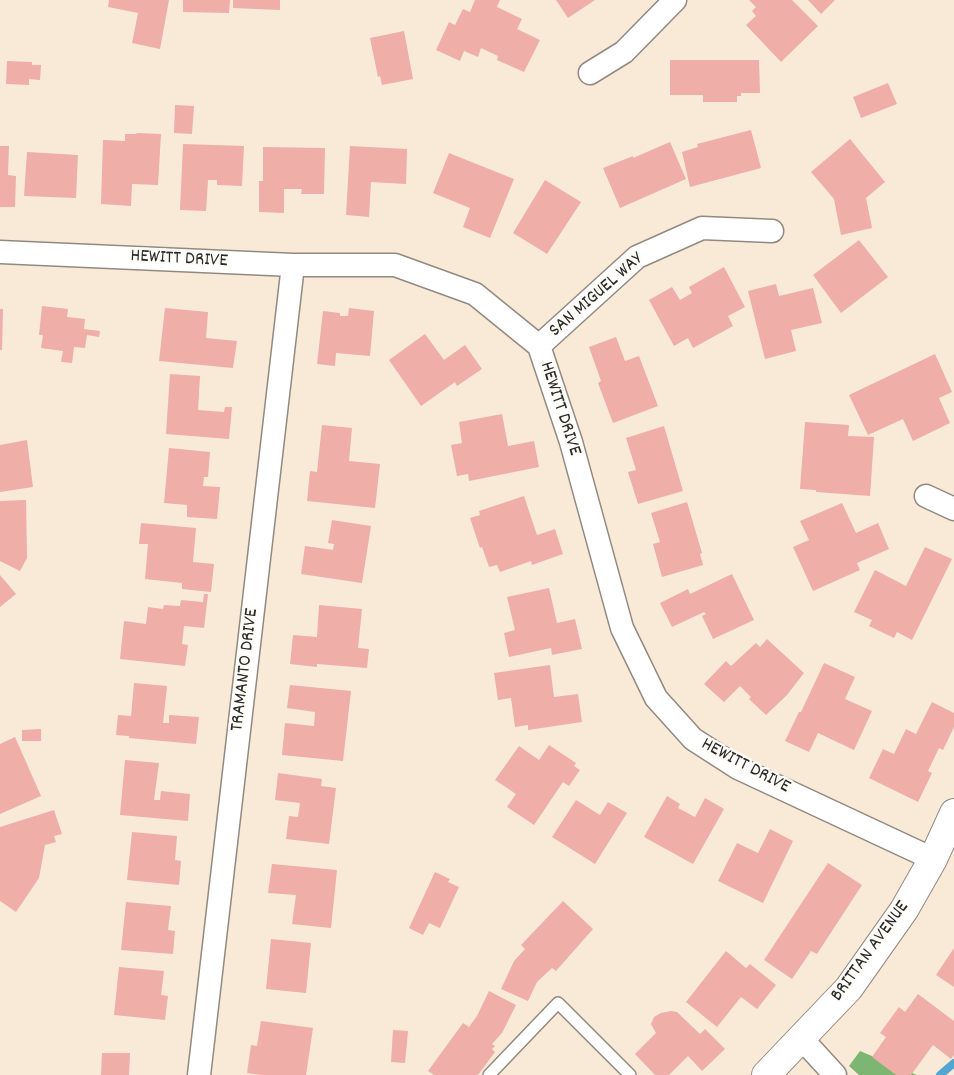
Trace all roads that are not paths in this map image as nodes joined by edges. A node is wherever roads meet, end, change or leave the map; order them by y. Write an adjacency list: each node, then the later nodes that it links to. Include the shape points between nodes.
1 (675, 0): 2 (street, via 624,52)
2 (590, 74)
3 (772, 230): 6 (street, SAN MIGUEL WAY, via 702,228 637,256)
4 (0, 252): 5 (street, HEWITT DRIVE)
5 (293, 265): 6 (street, HEWITT DRIVE, via 395,266 475,294); 12 (street, TRAMANTO DRIVE)
6 (539, 346): 10 (street, HEWITT DRIVE, via 571,442 622,628 656,698 693,739 738,768)
7 (926, 496): 8 (street)
8 (954, 509)
9 (954, 813): 10 (main road, BRITTAN AVENUE)
10 (933, 859): 11 (main road, BRITTAN AVENUE, via 904,910 849,988)
11 (802, 1039): 15 (main road, BRITTAN AVENUE); 16 (street)
12 (199, 1075)
13 (489, 1075): 14 (lane, via 558,1003)
14 (630, 1075)
15 (766, 1075)
16 (835, 1075)

